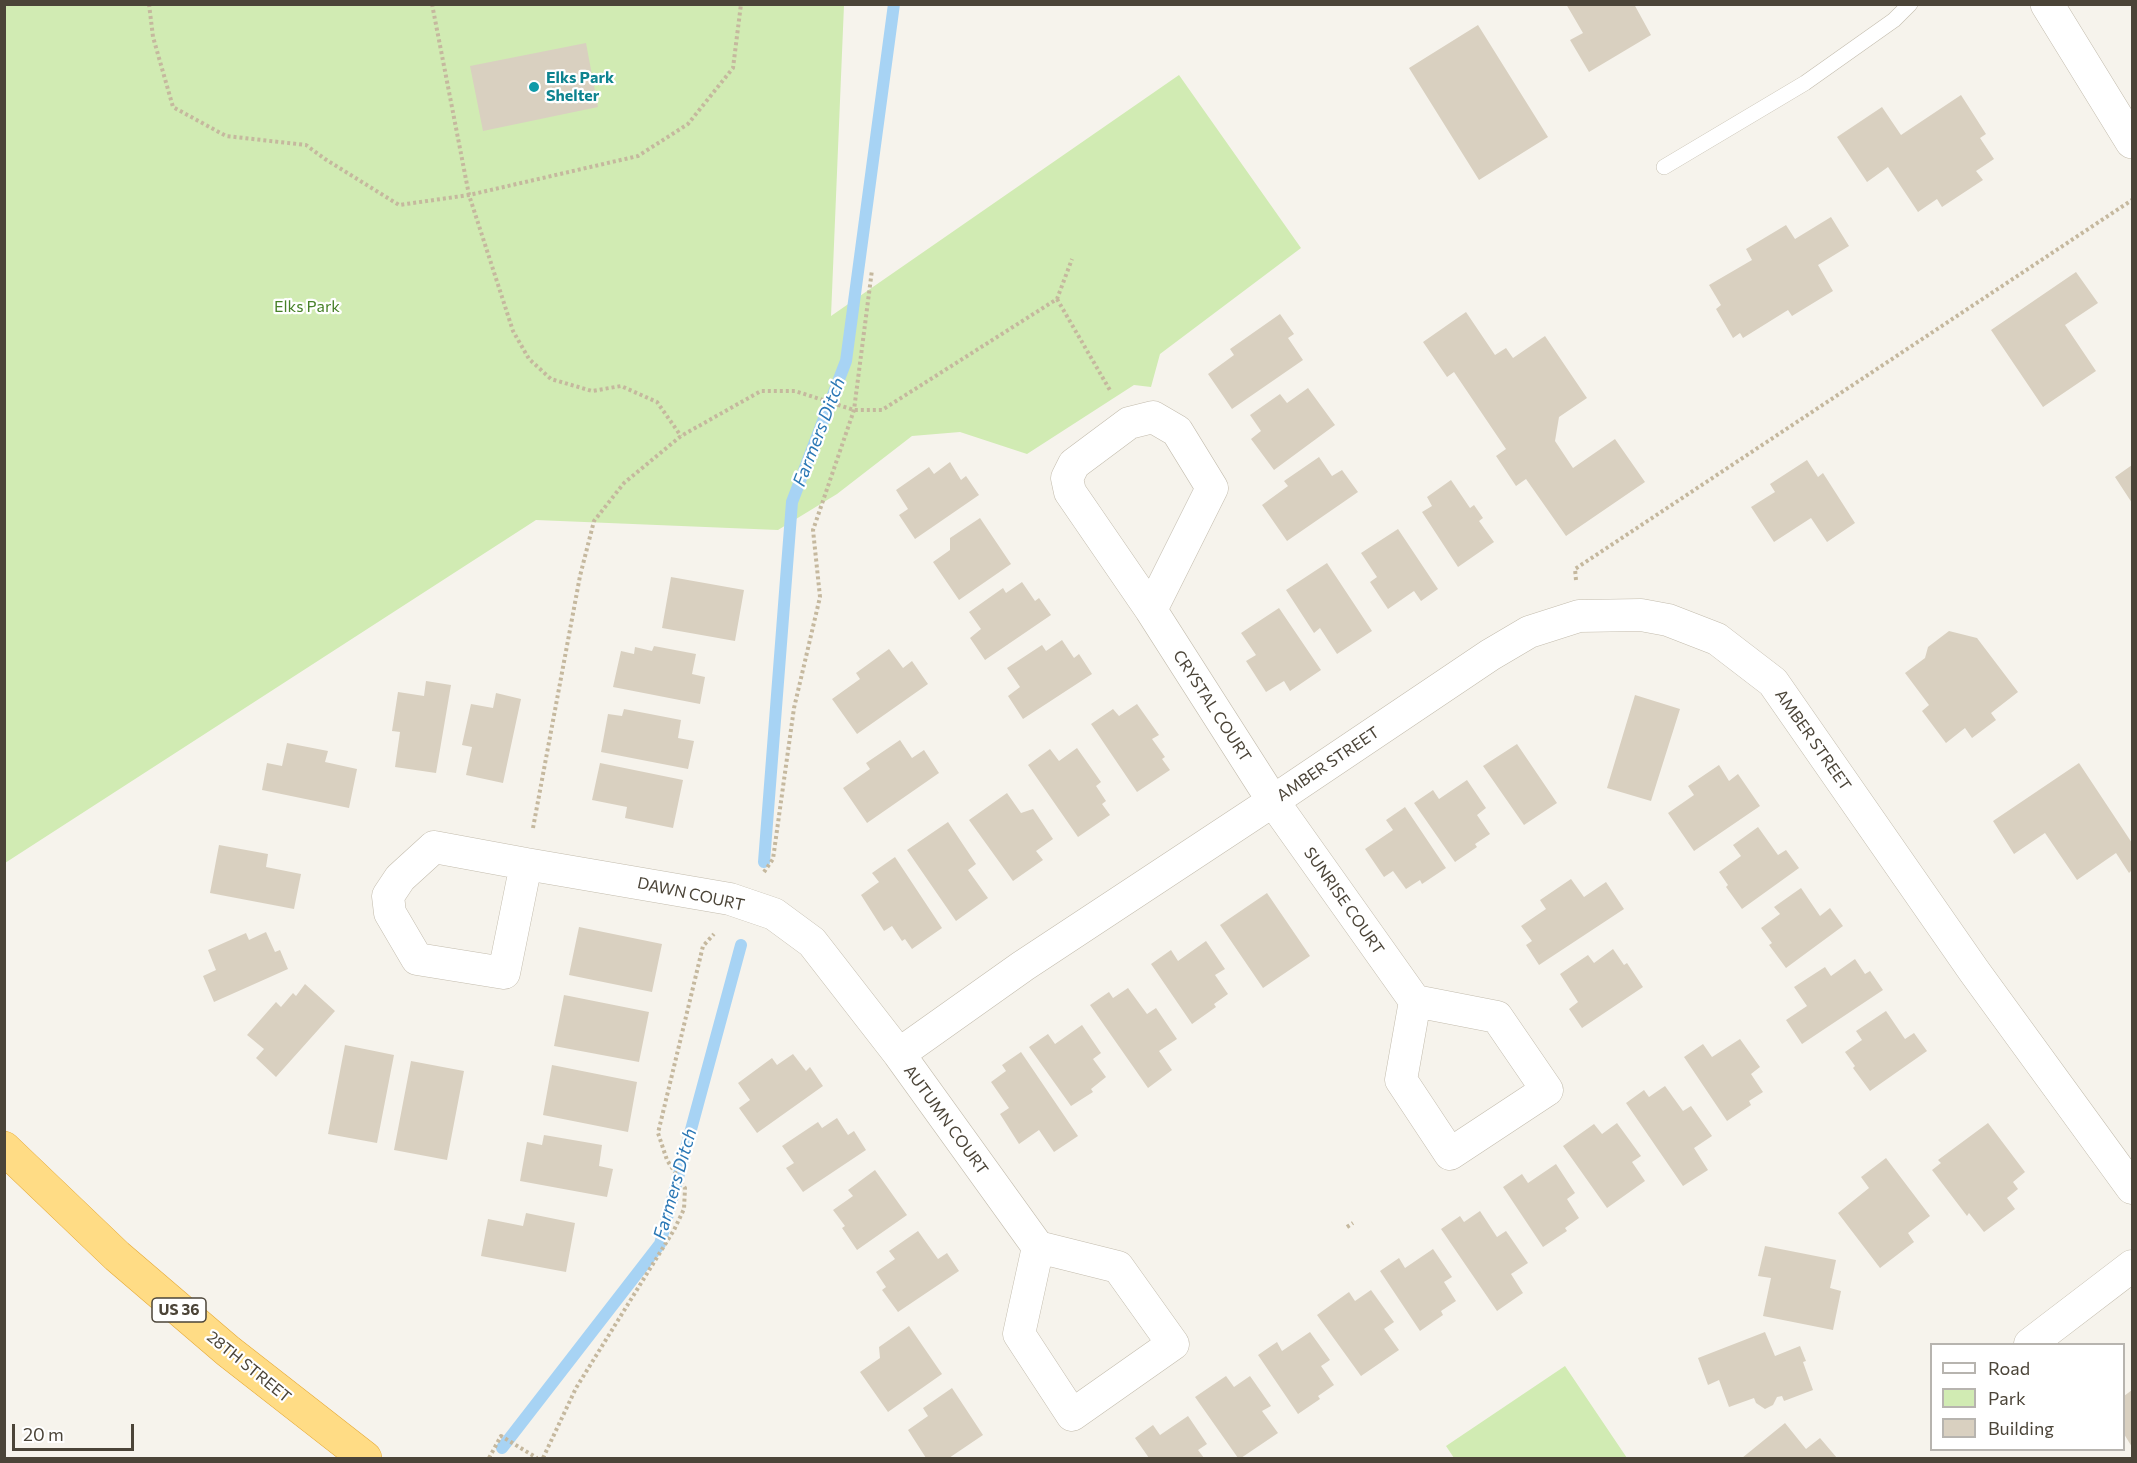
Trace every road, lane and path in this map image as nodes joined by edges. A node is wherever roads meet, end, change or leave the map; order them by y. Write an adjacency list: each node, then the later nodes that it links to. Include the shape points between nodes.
1 (149, 4): 8 (path, via 153,37 173,107 226,136 306,145 399,205)
2 (432, 4): 8 (path)
3 (741, 4): 8 (path, via 733,68 688,124 638,156)
4 (1910, 4): 7 (lane, via 1894,20 1805,83)
5 (2047, 4): 6 (street)
6 (2133, 142)
7 (1664, 167)
8 (469, 195): 15 (path, via 513,331 529,359 551,379 592,391 621,386 657,402)
9 (2133, 200): 17 (path, via 1575,569)
10 (1072, 259): 12 (path)
11 (872, 270): 13 (path)
12 (1057, 299): 13 (path, via 882,410); 14 (path)
13 (854, 410): 15 (path, via 795,391 761,391); 20 (path, via 813,530 820,597 794,708 774,859)
14 (1130, 423): 16 (street, CRYSTAL COURT, via 1074,464 1067,478 1070,492); 16 (street, via 1153,417 1177,430 1212,488)
15 (681, 436): 19 (path, via 624,483 594,520)
16 (1151, 610): 18 (street, CRYSTAL COURT)
17 (1580, 616): 18 (street, AMBER STREET, via 1529,632 1490,655); 25 (street, AMBER STREET, via 1641,615 1668,620 1717,639 1773,682 1974,971)
18 (1273, 801): 21 (street, AMBER STREET); 22 (street, SUNRISE COURT)
19 (526, 864): 19 (street, DAWN COURT, via 434,847 400,878 388,896 390,913 417,959 504,973); 20 (street, DAWN COURT)
20 (741, 903): 23 (street, DAWN COURT, via 774,914 812,942); 34 (path, via 703,946 658,1133 667,1160 685,1188 684,1209 576,1388)
21 (1050, 949): 23 (street, AUTUMN COURT)
22 (1415, 1001): 22 (street, via 1401,1080 1450,1154 1547,1090 1497,1017)
23 (898, 1054): 28 (street, AUTUMN COURT)
24 (4, 1148): 31 (highway, 28TH STREET / US 36, via 117,1256 228,1351)
25 (2133, 1188)
26 (1353, 1223): 27 (path)
27 (1347, 1227)
28 (1038, 1246): 28 (street, via 1019,1334 1072,1415 1173,1344 1119,1267)
29 (2133, 1266): 30 (street)
30 (2032, 1343)
31 (365, 1458)
32 (489, 1458): 33 (path, via 501,1436)
33 (537, 1458)
34 (543, 1458)

